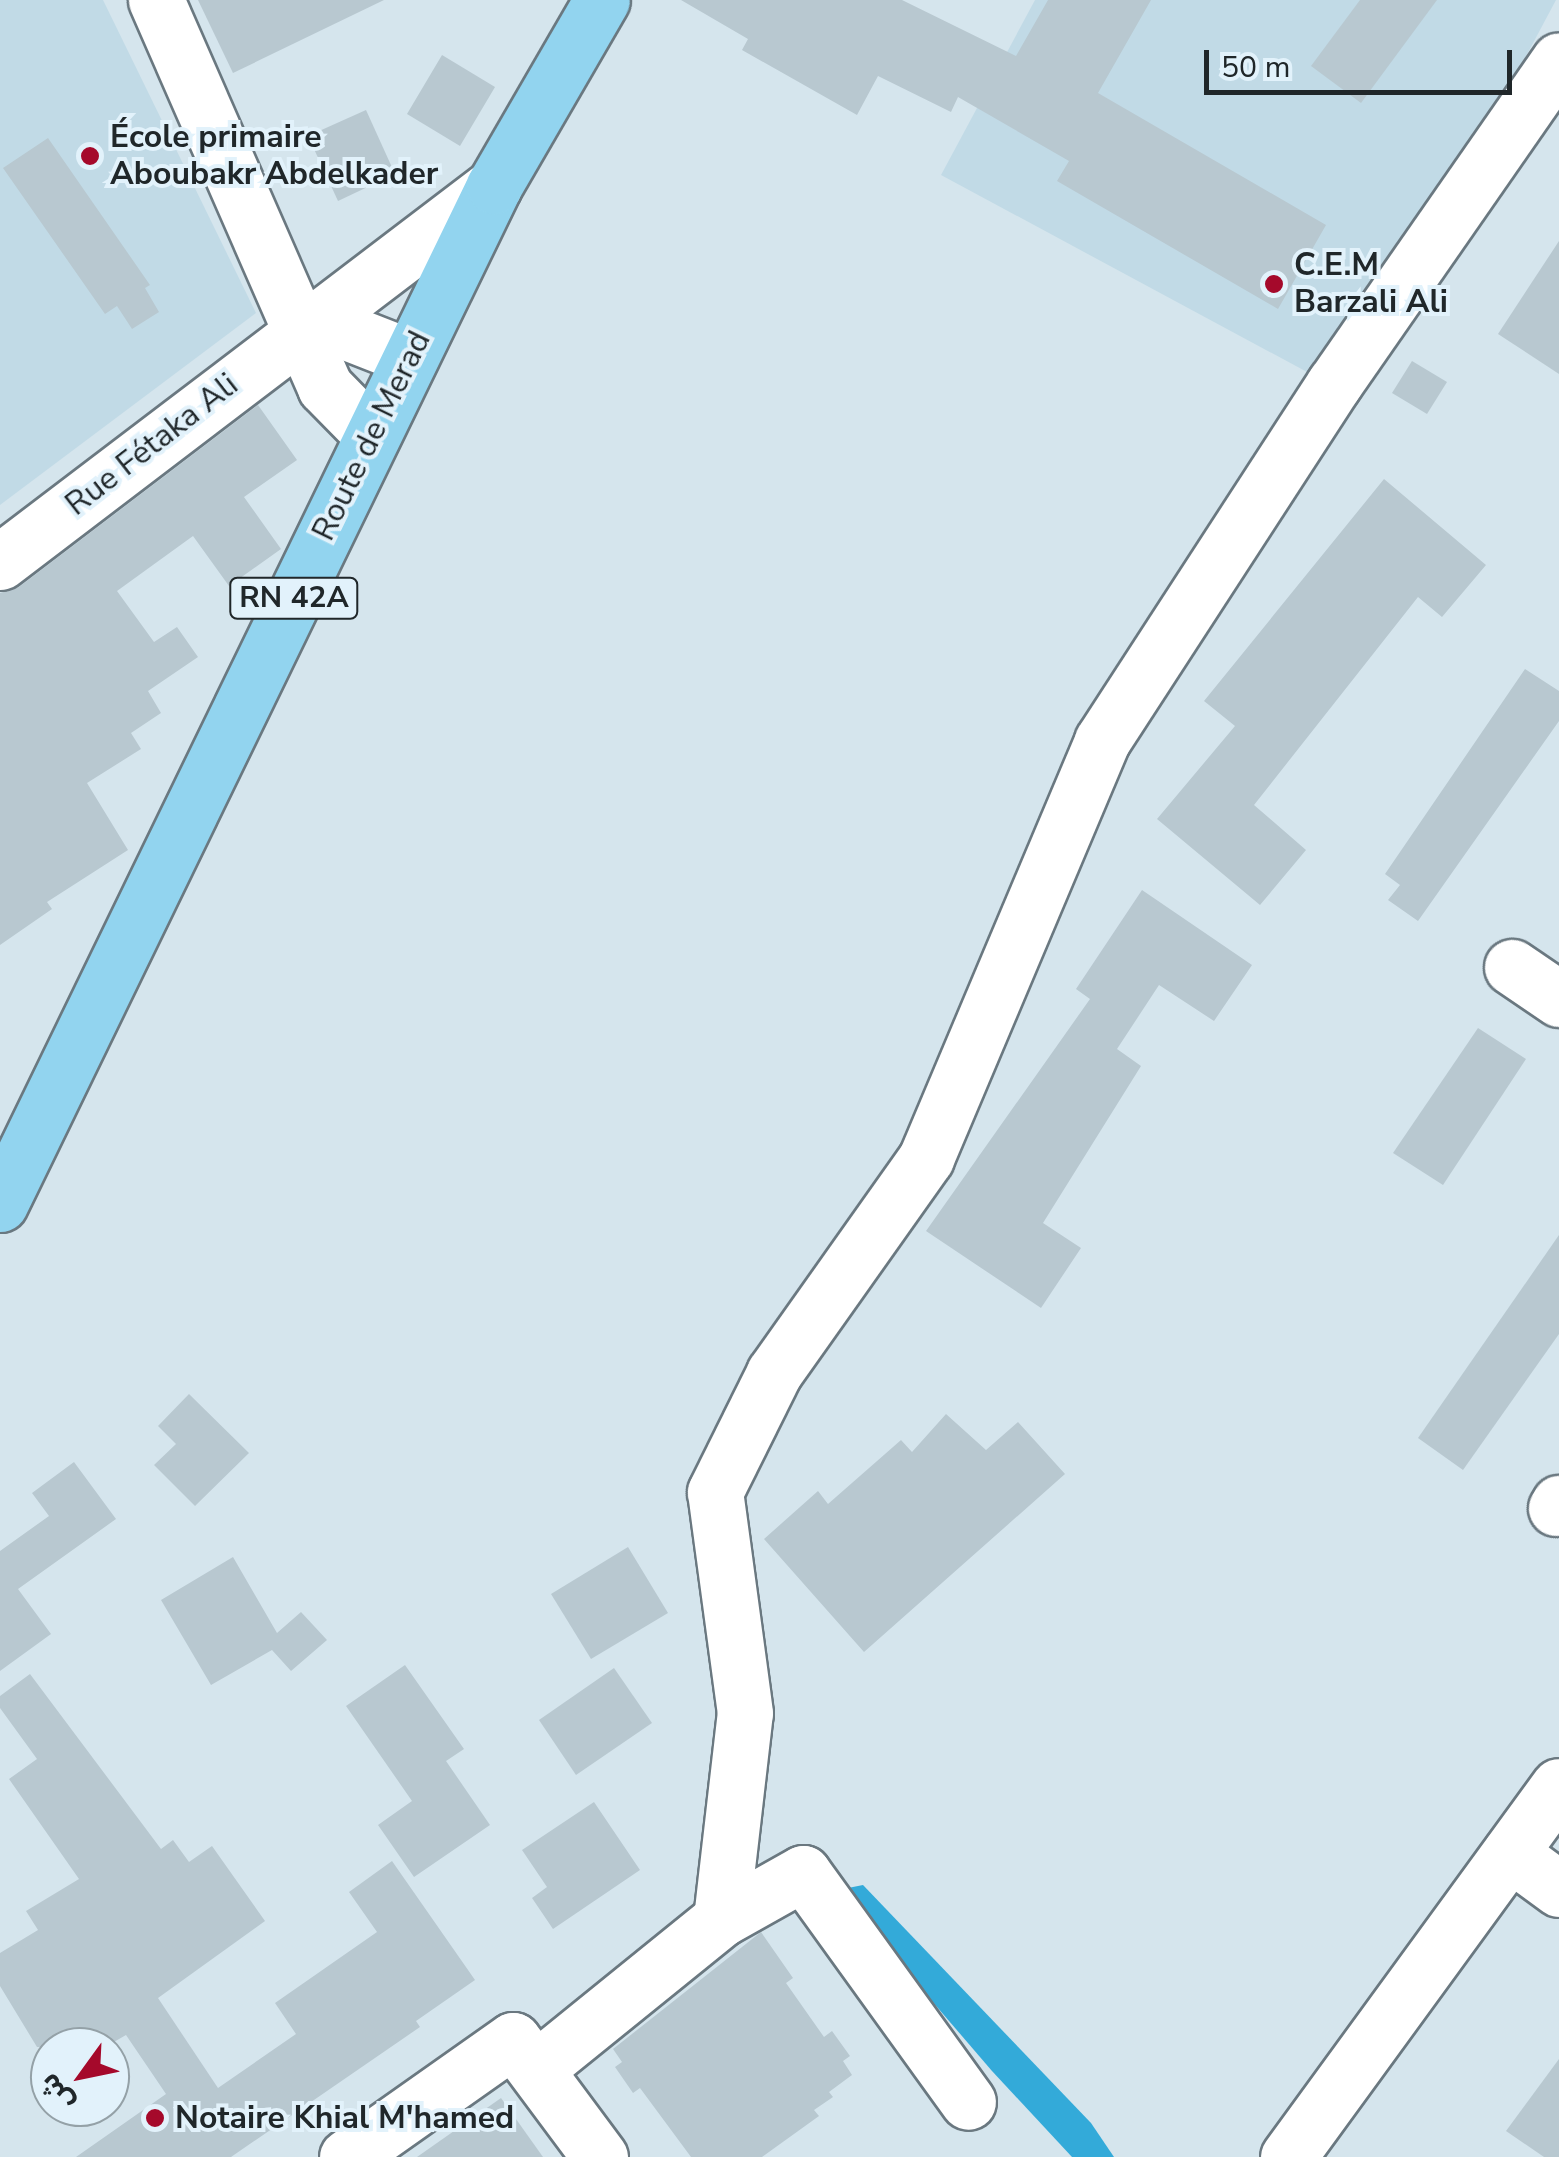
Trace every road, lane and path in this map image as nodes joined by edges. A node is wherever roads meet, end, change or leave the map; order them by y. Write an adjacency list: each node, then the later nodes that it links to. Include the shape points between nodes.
1 (156, 0): 5 (street)
2 (598, 3): 4 (main road, Route de Merad / RN 42A)
3 (1559, 60): 15 (street, via 1334,384 1102,741 926,1158 774,1373 715,1492 745,1713)
4 (494, 186): 5 (street, Rue Fétaka Ali); 6 (main road, Route de Merad / RN 42A)
5 (304, 328): 6 (street, via 331,326); 7 (street, via 325,386); 8 (street, Rue Fétaka Ali)
6 (410, 357): 7 (main road, Route de Merad / RN 42A)
7 (372, 436): 11 (main road, Route de Merad / RN 42A)
8 (0, 562)
9 (1512, 967): 10 (street)
10 (1559, 999)
11 (3, 1189)
12 (1559, 1786): 13 (street)
13 (1510, 1853): 14 (street); 20 (street)
14 (1559, 1890)
15 (721, 1919): 16 (street); 17 (street, via 803,1873)
16 (538, 2068): 18 (street, via 513,2040); 19 (street)
17 (968, 2102)
18 (347, 2157)
19 (600, 2157)
20 (1288, 2157)

